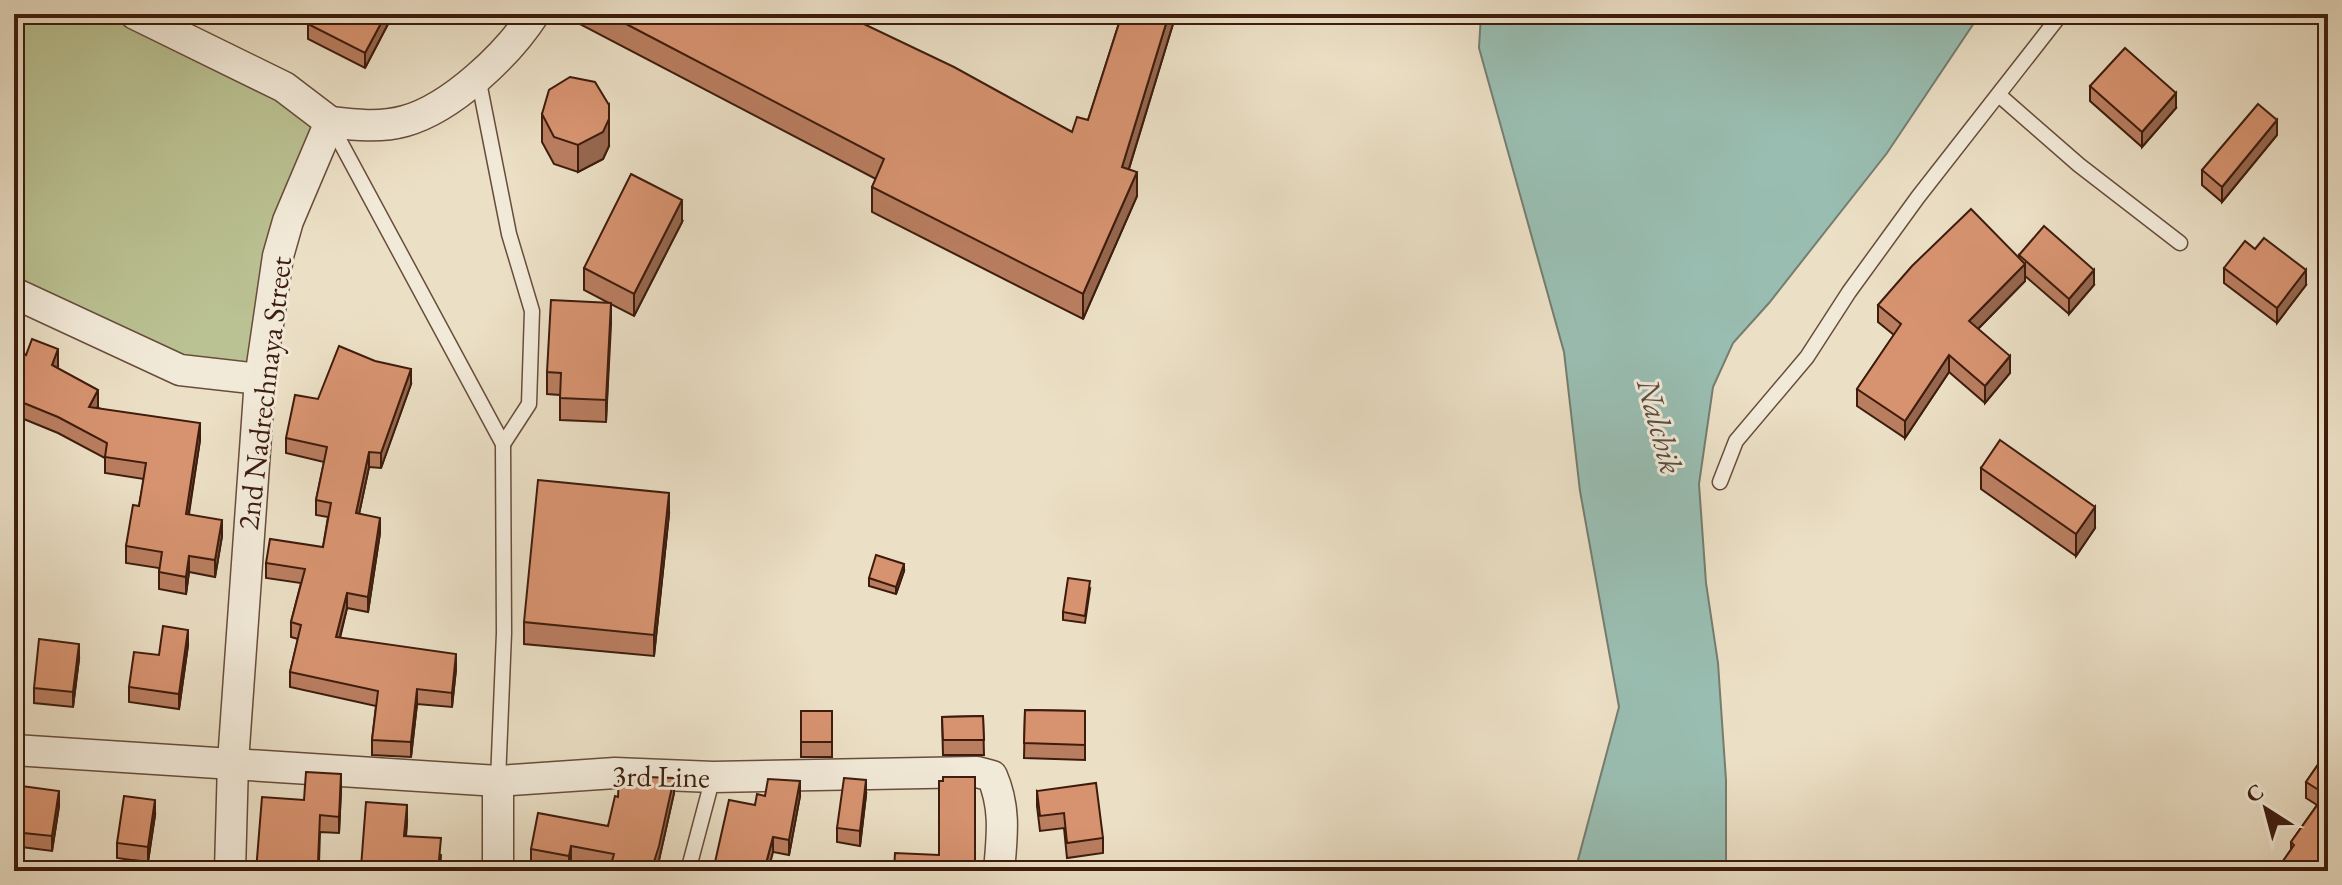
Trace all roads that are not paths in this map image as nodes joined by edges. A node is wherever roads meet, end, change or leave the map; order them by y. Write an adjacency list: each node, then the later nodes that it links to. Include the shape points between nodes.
1 (135, 14): 6 (street, via 284,87)
2 (534, 14): 4 (street)
3 (2061, 14): 5 (lane)
4 (478, 77): 6 (street, via 407,121 369,127); 10 (lane, via 509,234 532,311 529,404)
5 (2000, 96): 7 (lane); 11 (lane, via 1918,197 1807,357 1736,441)
6 (330, 122): 9 (street, 2nd Nadrechnaya Street, via 278,256); 10 (lane)
7 (2180, 243)
8 (14, 293): 9 (street, via 180,370)
9 (260, 379): 13 (street, 2nd Nadrechnaya Street)
10 (503, 444): 15 (lane)
11 (1720, 482)
12 (14, 750): 13 (street, 3rd Line)
13 (233, 762): 15 (street, 3rd Line); 16 (street, 2nd Nadrechnaya Street)
14 (713, 777): 15 (street, 3rd Line, via 615,773); 18 (lane); 19 (street, 3rd Line, via 977,772 992,776 1004,822)
15 (498, 781): 17 (street)
16 (230, 871)
17 (498, 871)
18 (688, 871)
19 (999, 871)

